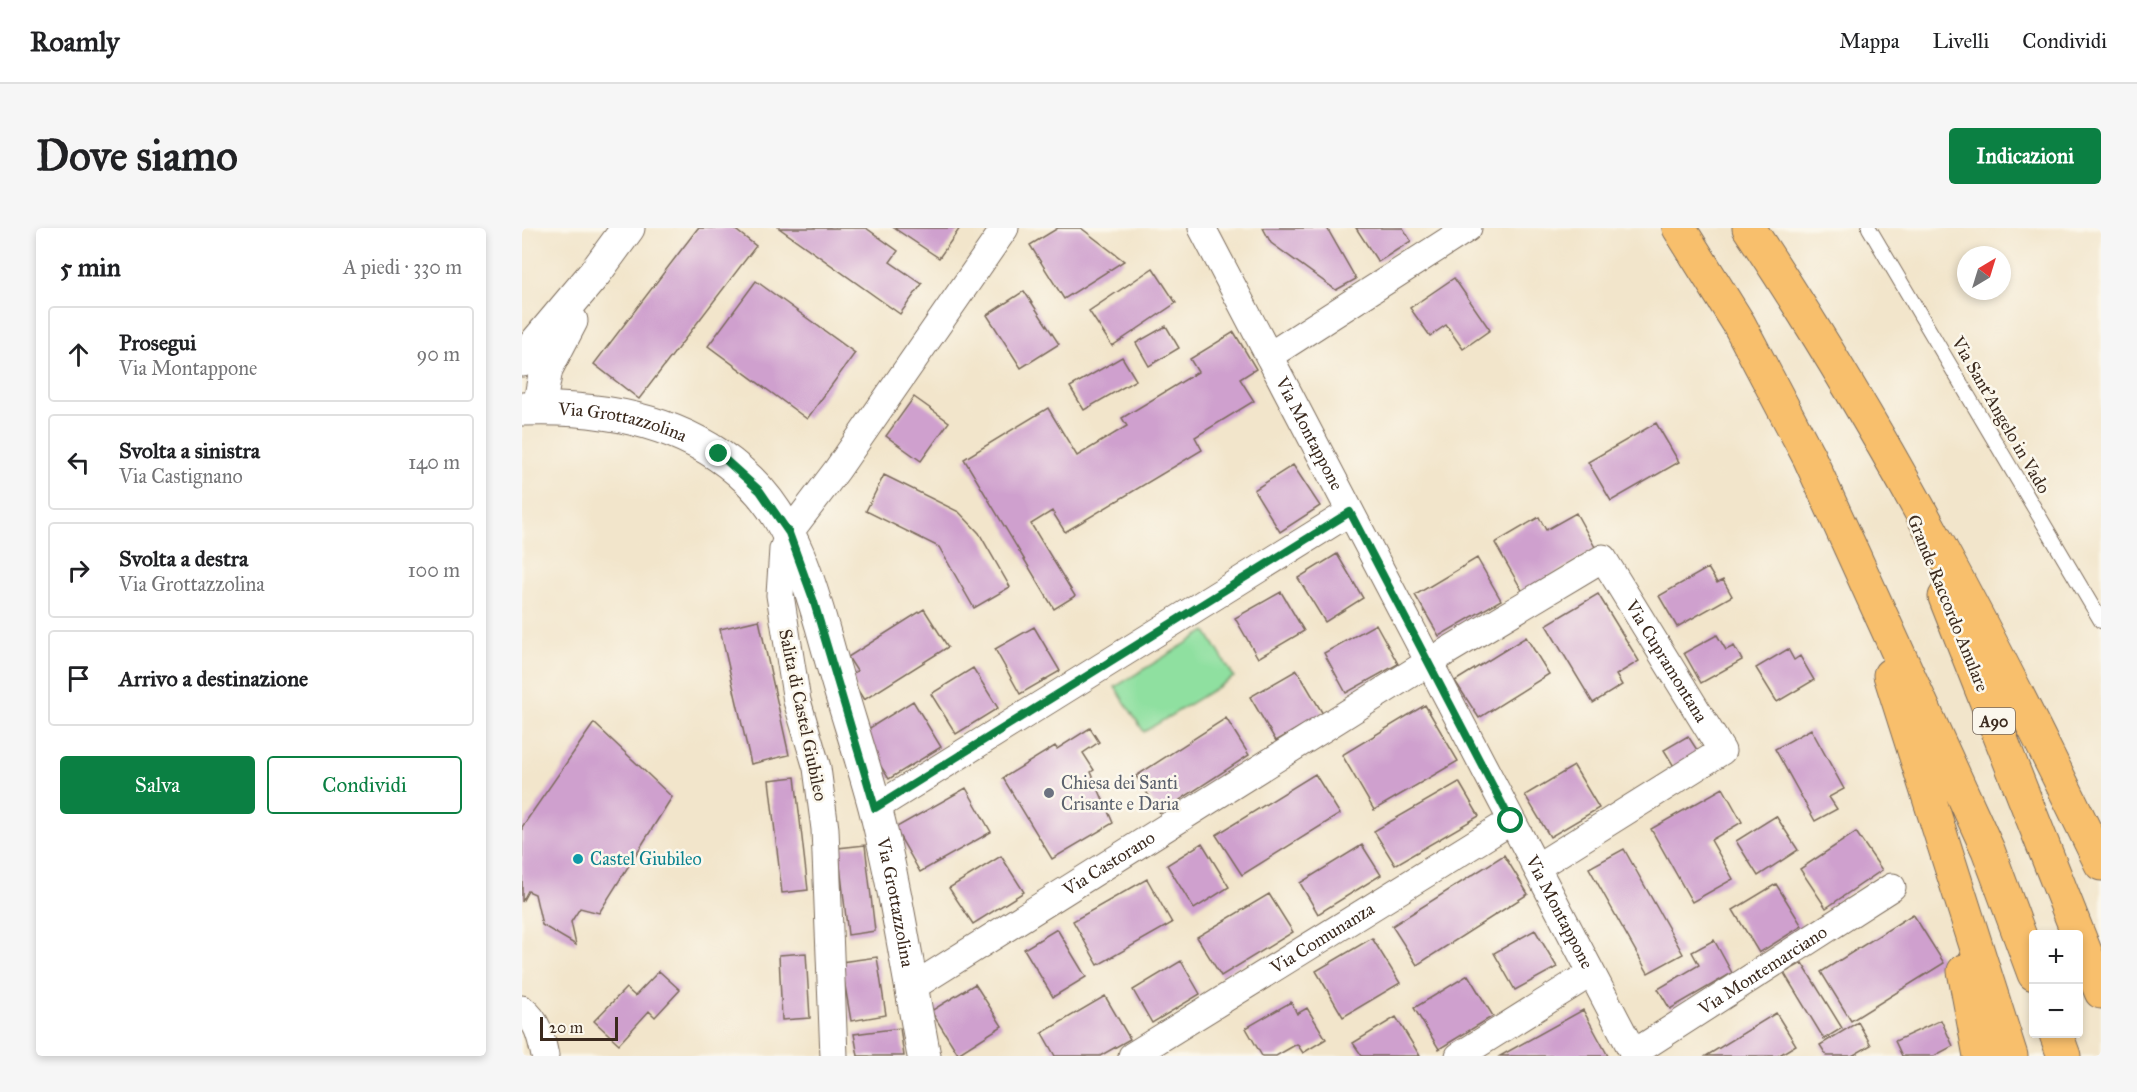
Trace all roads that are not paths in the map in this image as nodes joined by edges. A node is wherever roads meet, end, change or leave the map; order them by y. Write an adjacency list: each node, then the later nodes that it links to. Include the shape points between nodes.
1 (628, 228): 8 (street)
2 (1005, 228): 14 (street, Salita di Castel Giubileo, via 837,471)
3 (1202, 228): 9 (street, Via Montappone)
4 (1468, 228): 9 (street)
5 (1679, 228): 15 (highway, via 1759,361)
6 (1749, 228): 12 (highway, Grande Raccordo Anulare / A90)
7 (1869, 228): 16 (lane, Via Sant'Angelo in Vado)
8 (595, 273): 10 (street); 11 (street)
9 (1269, 356): 13 (street, Via Montappone)
10 (522, 360)
11 (530, 409): 14 (street, Via Grottazzolina, via 628,416 699,443 751,481)
12 (1887, 450): 18 (highway, Grande Raccordo Anulare); 29 (highway, Grande Raccordo Anulare / A90)
13 (1350, 512): 17 (street, Via Montappone); 19 (street)
14 (789, 533): 19 (street, Via Grottazzolina, via 813,599); 34 (street, Salita di Castel Giubileo, via 780,568 780,595 797,701 822,800)
15 (1845, 533): 24 (highway); 26 (highway, via 1988,850)
16 (2101, 621)
17 (1429, 662): 20 (street, Via Montappone); 23 (street, Via Cupramontana, via 1603,558 1722,751); 28 (street, Via Castorano)
18 (2036, 728): 21 (highway); 22 (highway, Grande Raccordo Anulare)
19 (875, 808): 28 (street, Via Grottazzolina)
20 (1511, 821): 23 (street, Via Montappone); 36 (street, Via Comunanza)
21 (2101, 827)
22 (2101, 864)
23 (1537, 867): 27 (street, Via Montappone)
24 (1955, 886): 38 (highway, via 1957,933); 39 (highway)
25 (1892, 887): 32 (street, Via Montemarciano)
26 (2029, 961)
27 (1591, 974): 32 (street, Via Montappone); 37 (street)
28 (911, 988): 35 (street, Via Grottazzolina)
29 (2101, 992)
30 (522, 1009): 33 (street, via 536,1024)
31 (2057, 1038): 40 (highway)
32 (1635, 1055)
33 (545, 1056)
34 (834, 1056)
35 (924, 1056)
36 (1132, 1056)
37 (1459, 1056)
38 (1980, 1056)
39 (2011, 1056)
40 (2064, 1056)

